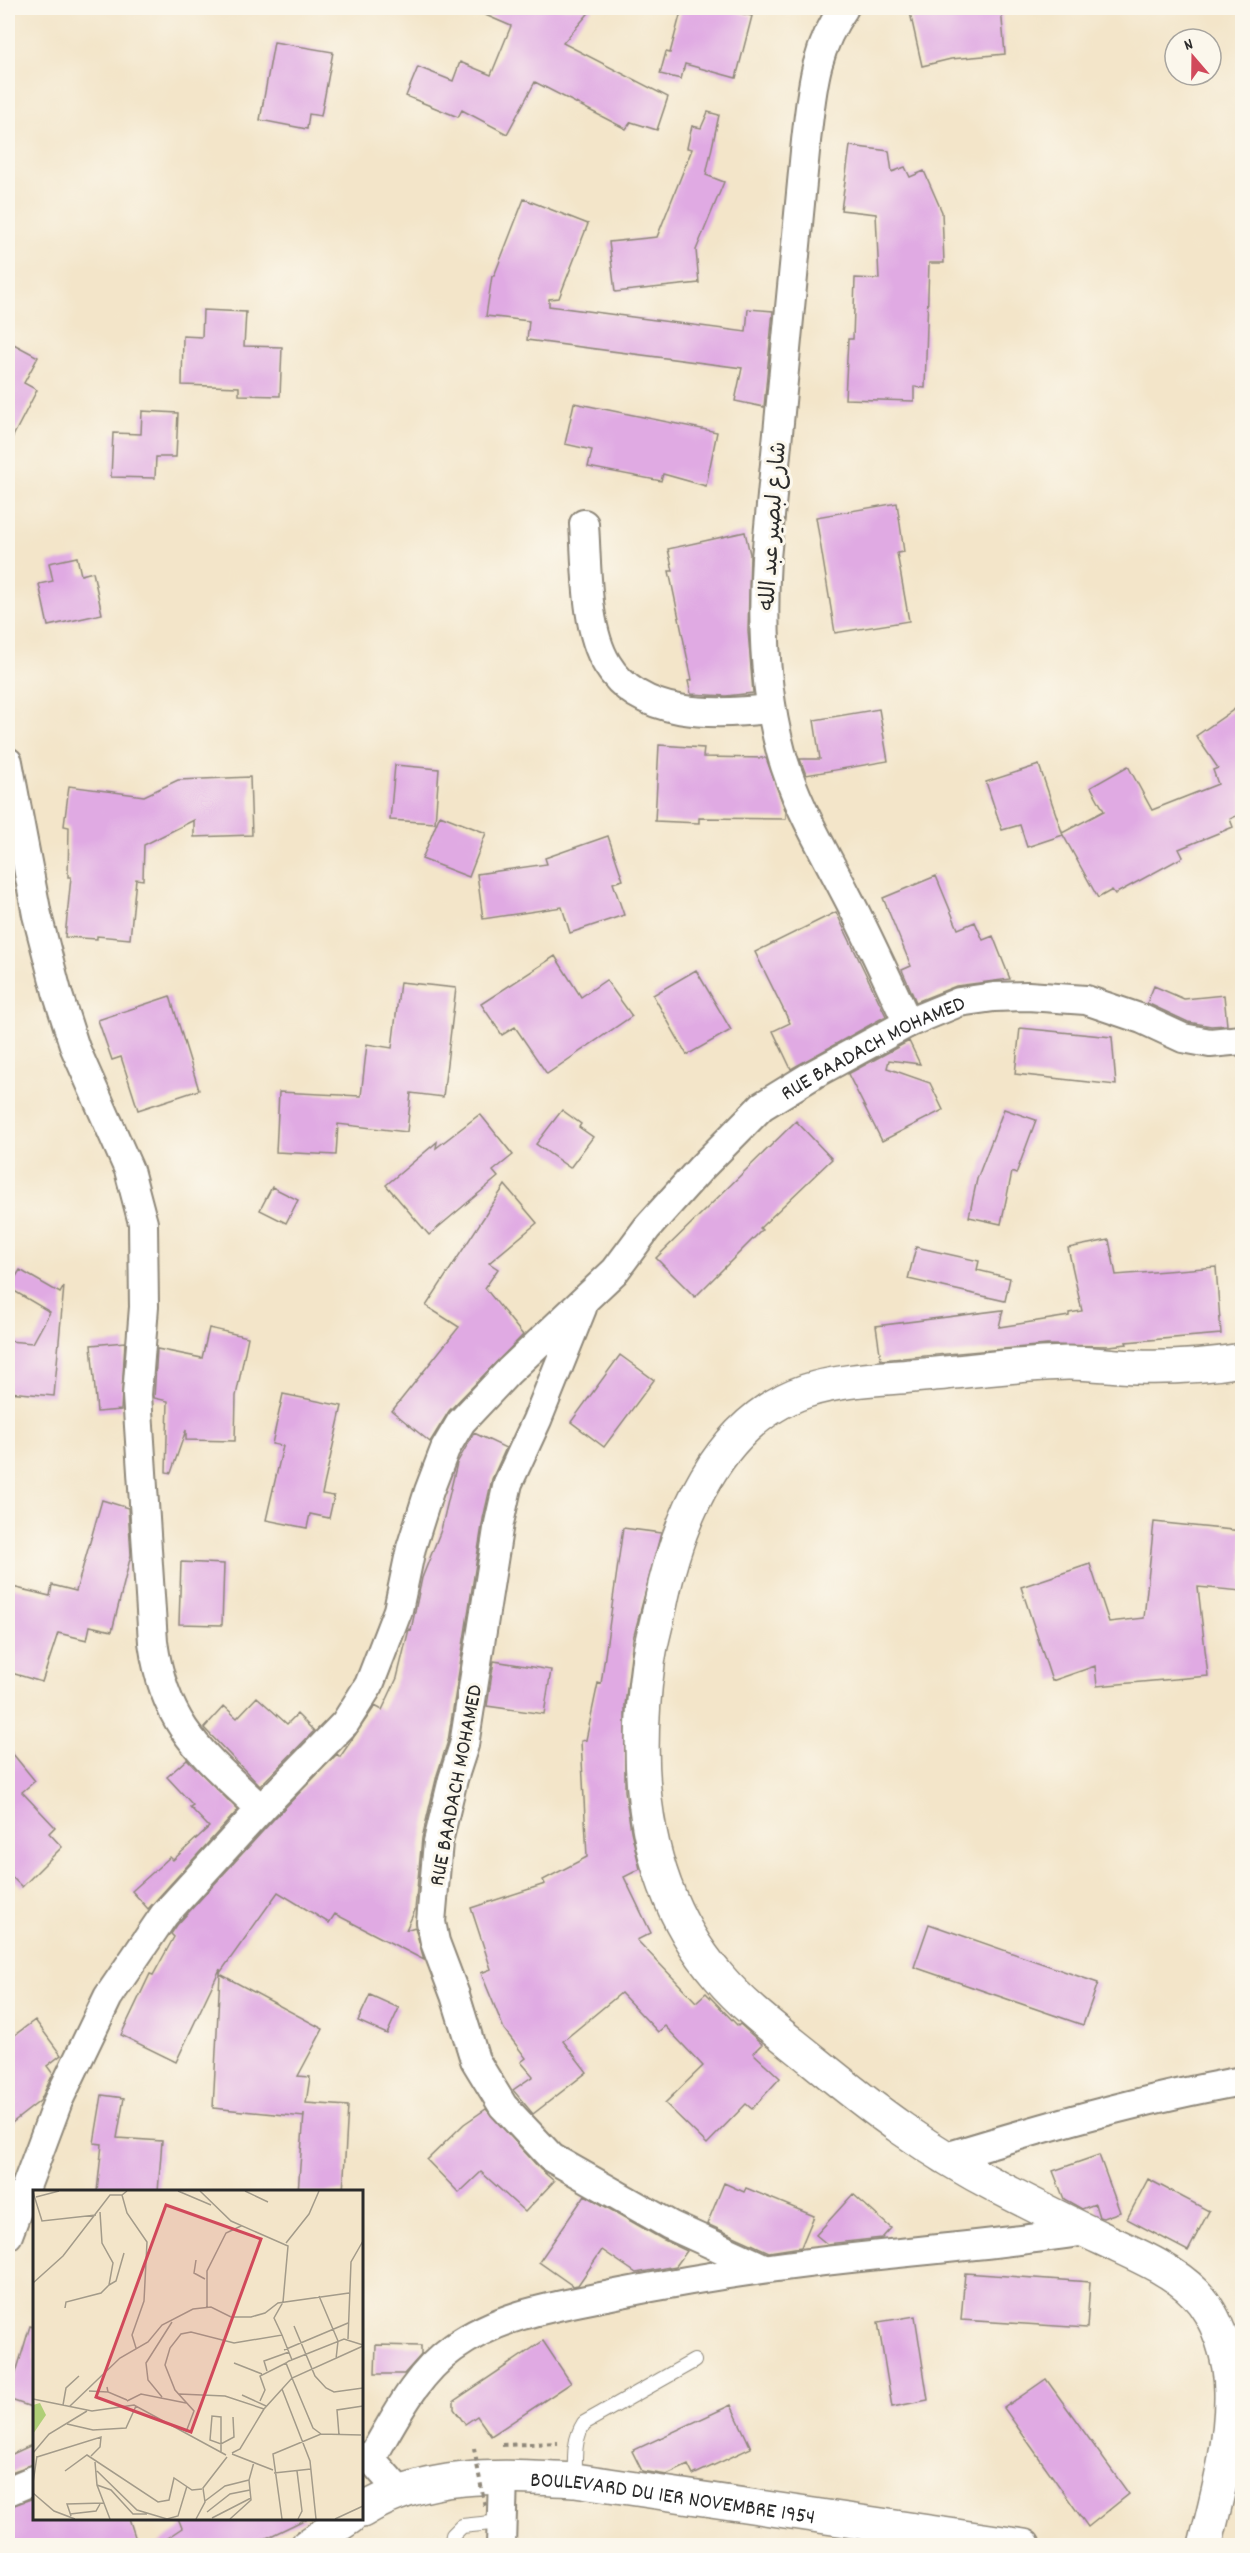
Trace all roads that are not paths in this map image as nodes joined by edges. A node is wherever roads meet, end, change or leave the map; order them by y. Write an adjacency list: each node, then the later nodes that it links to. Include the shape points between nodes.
1 (844, 8): 3 (street, شارع لبصير عبد الله, via 823,43 814,73 795,238 763,603)
2 (584, 524): 3 (street, via 596,636 606,663 619,681 635,694 688,712 727,714)
3 (771, 709): 5 (street, شارع لبصير عبد الله, via 781,754 806,820)
4 (8, 762): 9 (street, via 37,915 57,992 75,1048 129,1170 143,1222 144,1307 137,1395 157,1672 183,1730 209,1761)
5 (908, 1023): 6 (street, RUE BAADACH MOHAMED, via 959,1002 1028,996 1086,1000 1183,1038 1210,1043); 7 (street, RUE BAADACH MOHAMED, via 762,1106 701,1168 615,1271)
6 (1242, 1040)
7 (585, 1300): 9 (street, RUE BAADACH MOHAMED, via 461,1422 445,1449 411,1548 398,1610 369,1685 345,1723); 14 (street, RUE BAADACH MOHAMED, via 508,1483 464,1745 438,1842 431,1922 475,2060 503,2106 529,2136 552,2157 595,2184 706,2243)
8 (1242, 1360): 11 (main road, via 1186,1367 1069,1363 842,1383 803,1392 749,1425 726,1449 712,1468 680,1534 666,1573 648,1661 640,1758 651,1843 663,1879 694,1943 748,2007 895,2126)
9 (261, 1809): 13 (street, RUE BAADACH MOHAMED, via 164,1915 108,1997 57,2101)
10 (1242, 2081): 11 (street, via 1195,2089)
11 (943, 2158): 12 (main road)
12 (1086, 2231): 14 (street); 28 (main road, via 1157,2265 1195,2293 1211,2315 1222,2344 1231,2392 1226,2442)
13 (8, 2235)
14 (764, 2268): 16 (street, via 512,2317 453,2348 418,2383)
15 (694, 2361): 19 (lane, via 584,2423 576,2443)
16 (366, 2458): 21 (street)
17 (505, 2460): 19 (main road, BOULEVARD DU 1ER NOVEMBRE 1954); 21 (main road, BOULEVARD DU 1ER NOVEMBRE 1954, via 468,2477); 24 (street)
18 (33, 2480): 20 (street)
19 (575, 2480): 27 (main road, BOULEVARD DU 1ER NOVEMBRE 1954)
20 (8, 2491)
21 (401, 2493): 22 (main road, BOULEVARD DU 1ER NOVEMBRE 1954)
22 (363, 2511)
23 (346, 2520): 25 (main road)
24 (496, 2525): 26 (lane, via 462,2526 453,2535)
25 (307, 2546)
26 (450, 2546)
27 (1024, 2546)
28 (1205, 2546)

